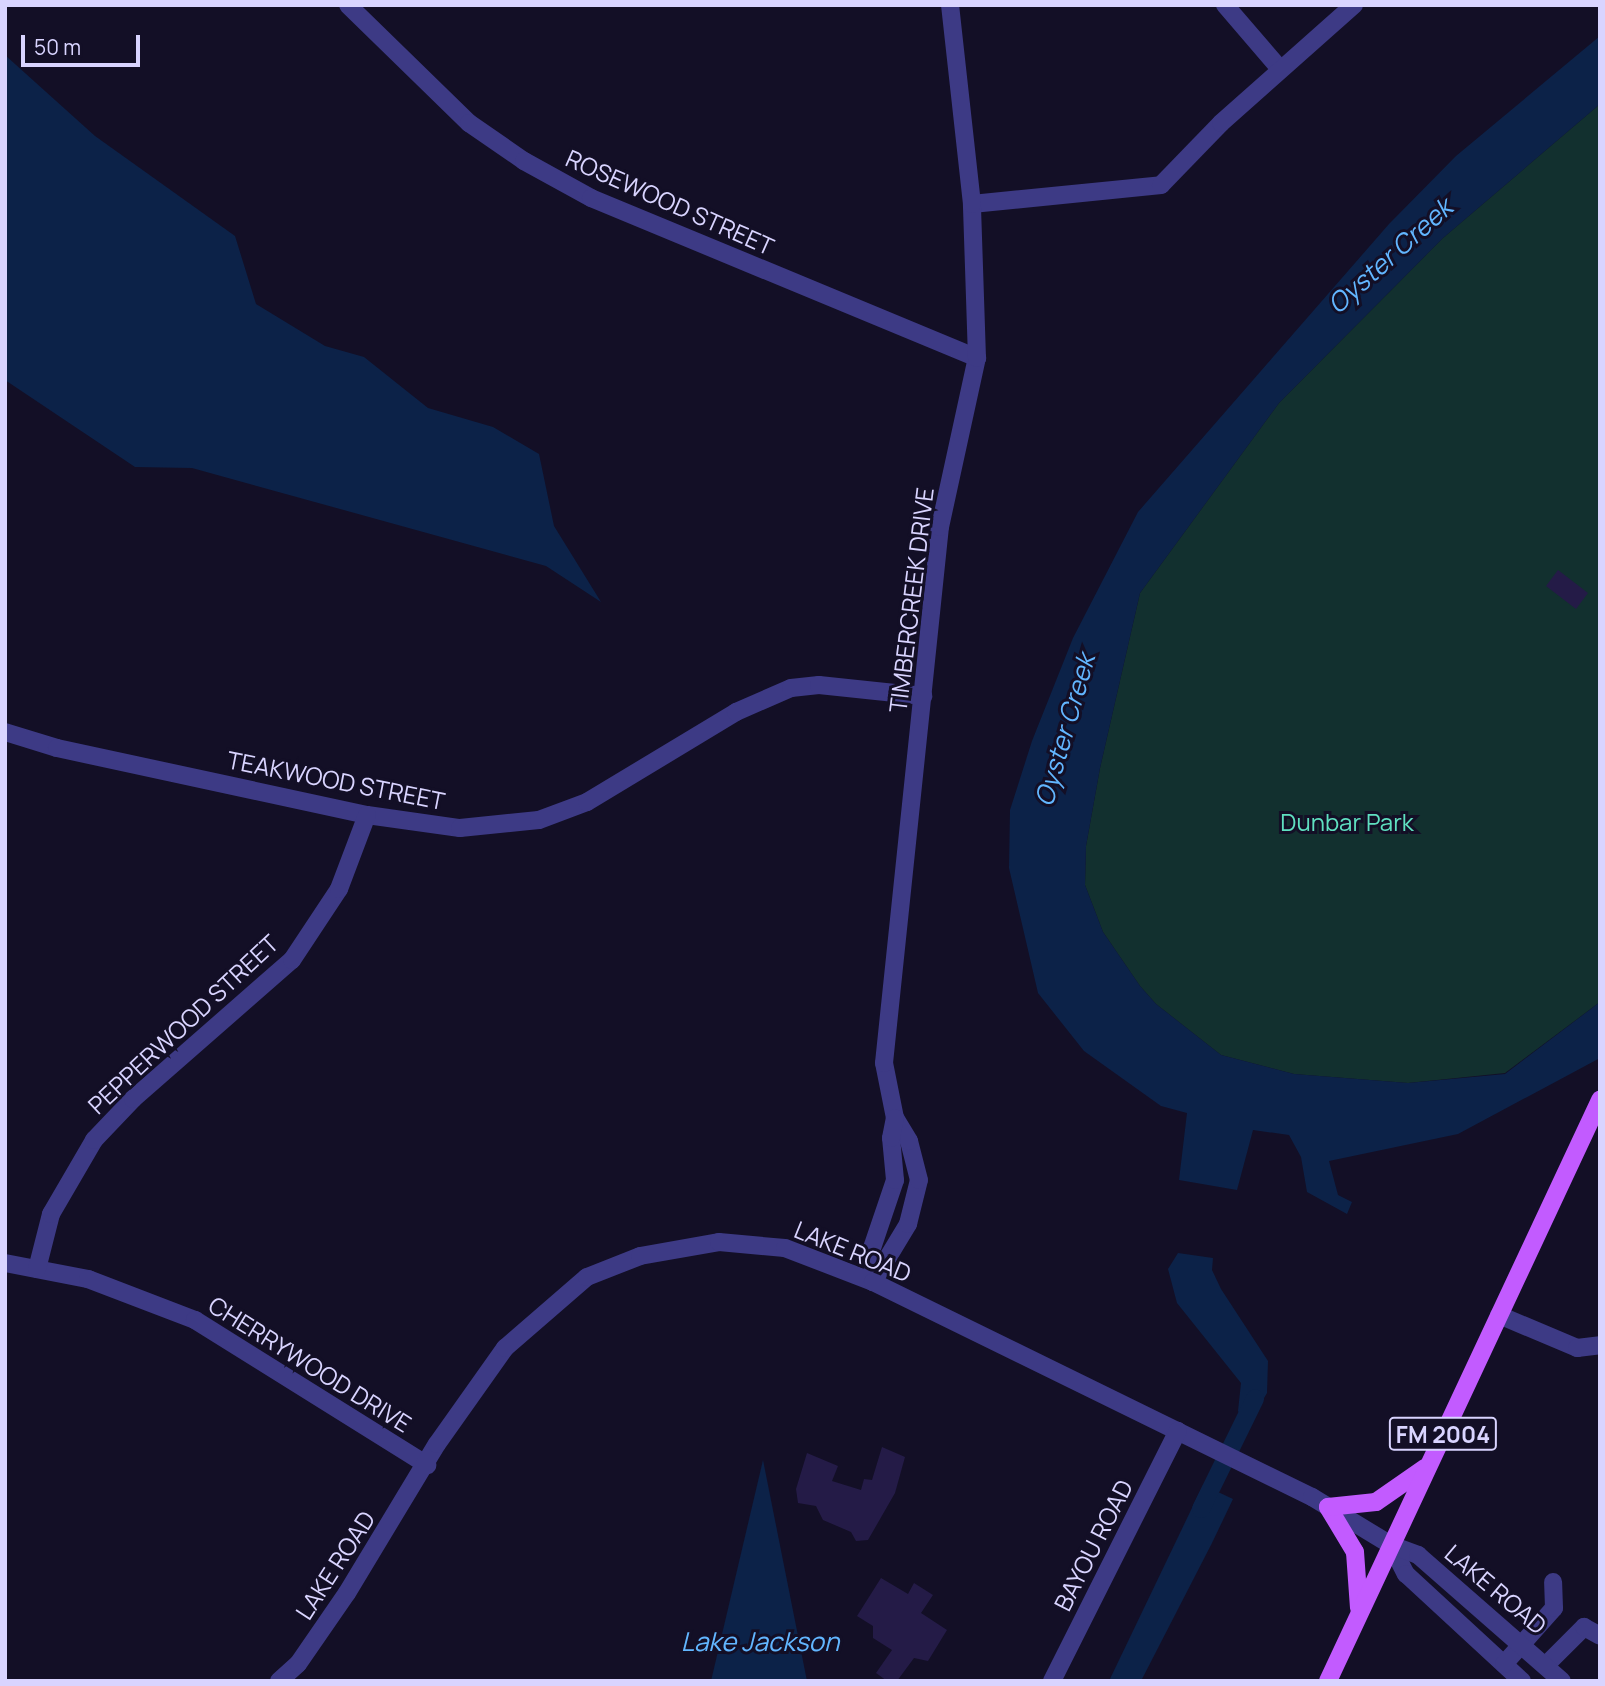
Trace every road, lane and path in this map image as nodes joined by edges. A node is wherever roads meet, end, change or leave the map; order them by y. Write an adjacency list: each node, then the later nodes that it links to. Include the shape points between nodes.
1 (348, 5): 7 (street, ROSEWOOD STREET, via 469,123 535,167 591,198)
2 (950, 5): 6 (street, TIMBERCREEK DRIVE)
3 (1225, 5): 5 (street)
4 (1354, 5): 5 (street)
5 (1280, 69): 6 (street, via 1161,185)
6 (972, 204): 7 (street, TIMBERCREEK DRIVE)
7 (977, 358): 8 (street, TIMBERCREEK DRIVE, via 940,527)
8 (923, 696): 10 (street, TEAKWOOD STREET, via 819,685 791,688 736,712 587,802 539,820 460,828); 14 (street, TIMBERCREEK DRIVE, via 884,1063 895,1118 909,1141 919,1180 908,1224)
9 (5, 732): 10 (street, TEAKWOOD STREET, via 57,748)
10 (367, 815): 13 (street, PEPPERWOOD STREET, via 339,889 292,960 133,1099 88,1148 51,1214)
11 (1600, 1100): 15 (main road, FM 2004 / FM 2004)
12 (5, 1263): 13 (street, CHERRYWOOD DRIVE)
13 (37, 1269): 18 (street, CHERRYWOOD DRIVE, via 115,1288 219,1332)
14 (873, 1282): 17 (street, LAKE ROAD); 18 (street, LAKE ROAD, via 785,1248 719,1242 640,1256 587,1277 505,1348)
15 (1499, 1315): 16 (street, via 1577,1348); 19 (main road, FM 2004 / FM 2004)
16 (1600, 1345)
17 (1178, 1431): 20 (street, LAKE ROAD); 29 (street, BAYOU ROAD)
18 (427, 1465): 28 (street, LAKE ROAD)
19 (1429, 1465): 20 (main road, via 1376,1502); 21 (main road, FM 2004 / FM 2004)
20 (1328, 1507): 21 (street, LAKE ROAD); 23 (main road, via 1355,1552)
21 (1391, 1545): 23 (main road, FM 2004 / FM 2004); 25 (street, LAKE ROAD, via 1418,1555); 26 (street, LAKE ROAD, via 1406,1574)
22 (1553, 1582): 25 (street, via 1553,1608)
23 (1359, 1614): 30 (main road, FM 2004 / FM 2004)
24 (1594, 1628): 27 (street)
25 (1525, 1645): 26 (street); 27 (street, LAKE ROAD)
26 (1504, 1664): 31 (street, LAKE ROAD)
27 (1546, 1665): 32 (street, LAKE ROAD)
28 (291, 1677)
29 (1052, 1681)
30 (1328, 1681)
31 (1522, 1681)
32 (1562, 1681)

